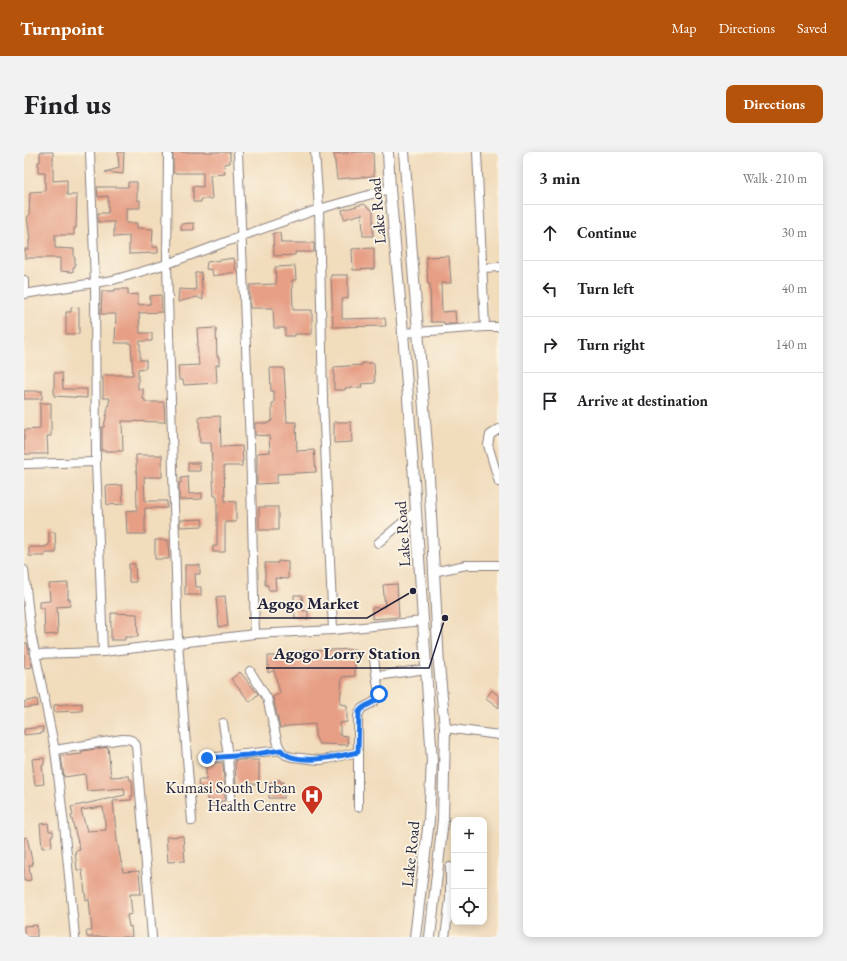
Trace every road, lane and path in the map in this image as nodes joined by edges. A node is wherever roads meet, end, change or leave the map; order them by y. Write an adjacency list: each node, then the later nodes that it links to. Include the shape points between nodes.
1 (90, 152): 15 (street)
2 (168, 152): 11 (street)
3 (238, 152): 10 (street)
4 (315, 152): 9 (street)
5 (388, 152): 8 (main road, Lake Road)
6 (404, 152): 19 (main road, Lake Road)
7 (477, 152): 13 (street)
8 (390, 189): 9 (street); 20 (main road, Lake Road)
9 (319, 209): 10 (street); 31 (street, via 323,399)
10 (242, 236): 11 (street); 33 (street)
11 (167, 264): 15 (street); 34 (street)
12 (499, 267): 13 (street)
13 (483, 268): 18 (street)
14 (24, 280): 16 (street)
15 (95, 283): 16 (street); 22 (street)
16 (24, 294)
17 (499, 326): 18 (street)
18 (485, 327): 19 (street)
19 (418, 332): 20 (street); 29 (main road, Lake Road, via 428,459)
20 (403, 333): 25 (main road, Lake Road)
21 (499, 429): 24 (street, via 490,435 488,445)
22 (96, 462): 23 (street); 35 (street)
23 (24, 464)
24 (499, 482)
25 (416, 511): 26 (street); 30 (main road, Lake Road)
26 (378, 543)
27 (499, 565): 29 (street, via 466,566)
28 (24, 570): 32 (street)
29 (433, 572): 42 (main road, Lake Road)
30 (424, 621): 31 (street); 38 (main road, Lake Road)
31 (333, 630): 33 (street)
32 (27, 634): 36 (street)
33 (255, 634): 34 (street)
34 (178, 643): 35 (street); 51 (street)
35 (103, 652): 36 (street)
36 (35, 654): 44 (street)
37 (374, 659): 40 (street)
38 (426, 669): 40 (street); 55 (main road, Lake Road, via 432,761 431,796)
39 (250, 670): 45 (street, via 267,698)
40 (377, 676): 46 (street, via 377,699 359,712)
41 (223, 723): 47 (street)
42 (445, 728): 43 (street); 56 (main road, Lake Road, via 443,820)
43 (499, 735)
44 (55, 750): 53 (street); 54 (street, via 122,739 135,742)
45 (281, 750): 46 (street, via 292,757 319,760); 47 (street)
46 (358, 752): 50 (street)
47 (228, 756): 48 (street); 49 (street)
48 (207, 758)
49 (231, 797)
50 (358, 807)
51 (192, 821)
52 (450, 867): 57 (street, via 450,899)
53 (75, 937)
54 (152, 937)
55 (415, 937)
56 (430, 937)
57 (445, 937)

